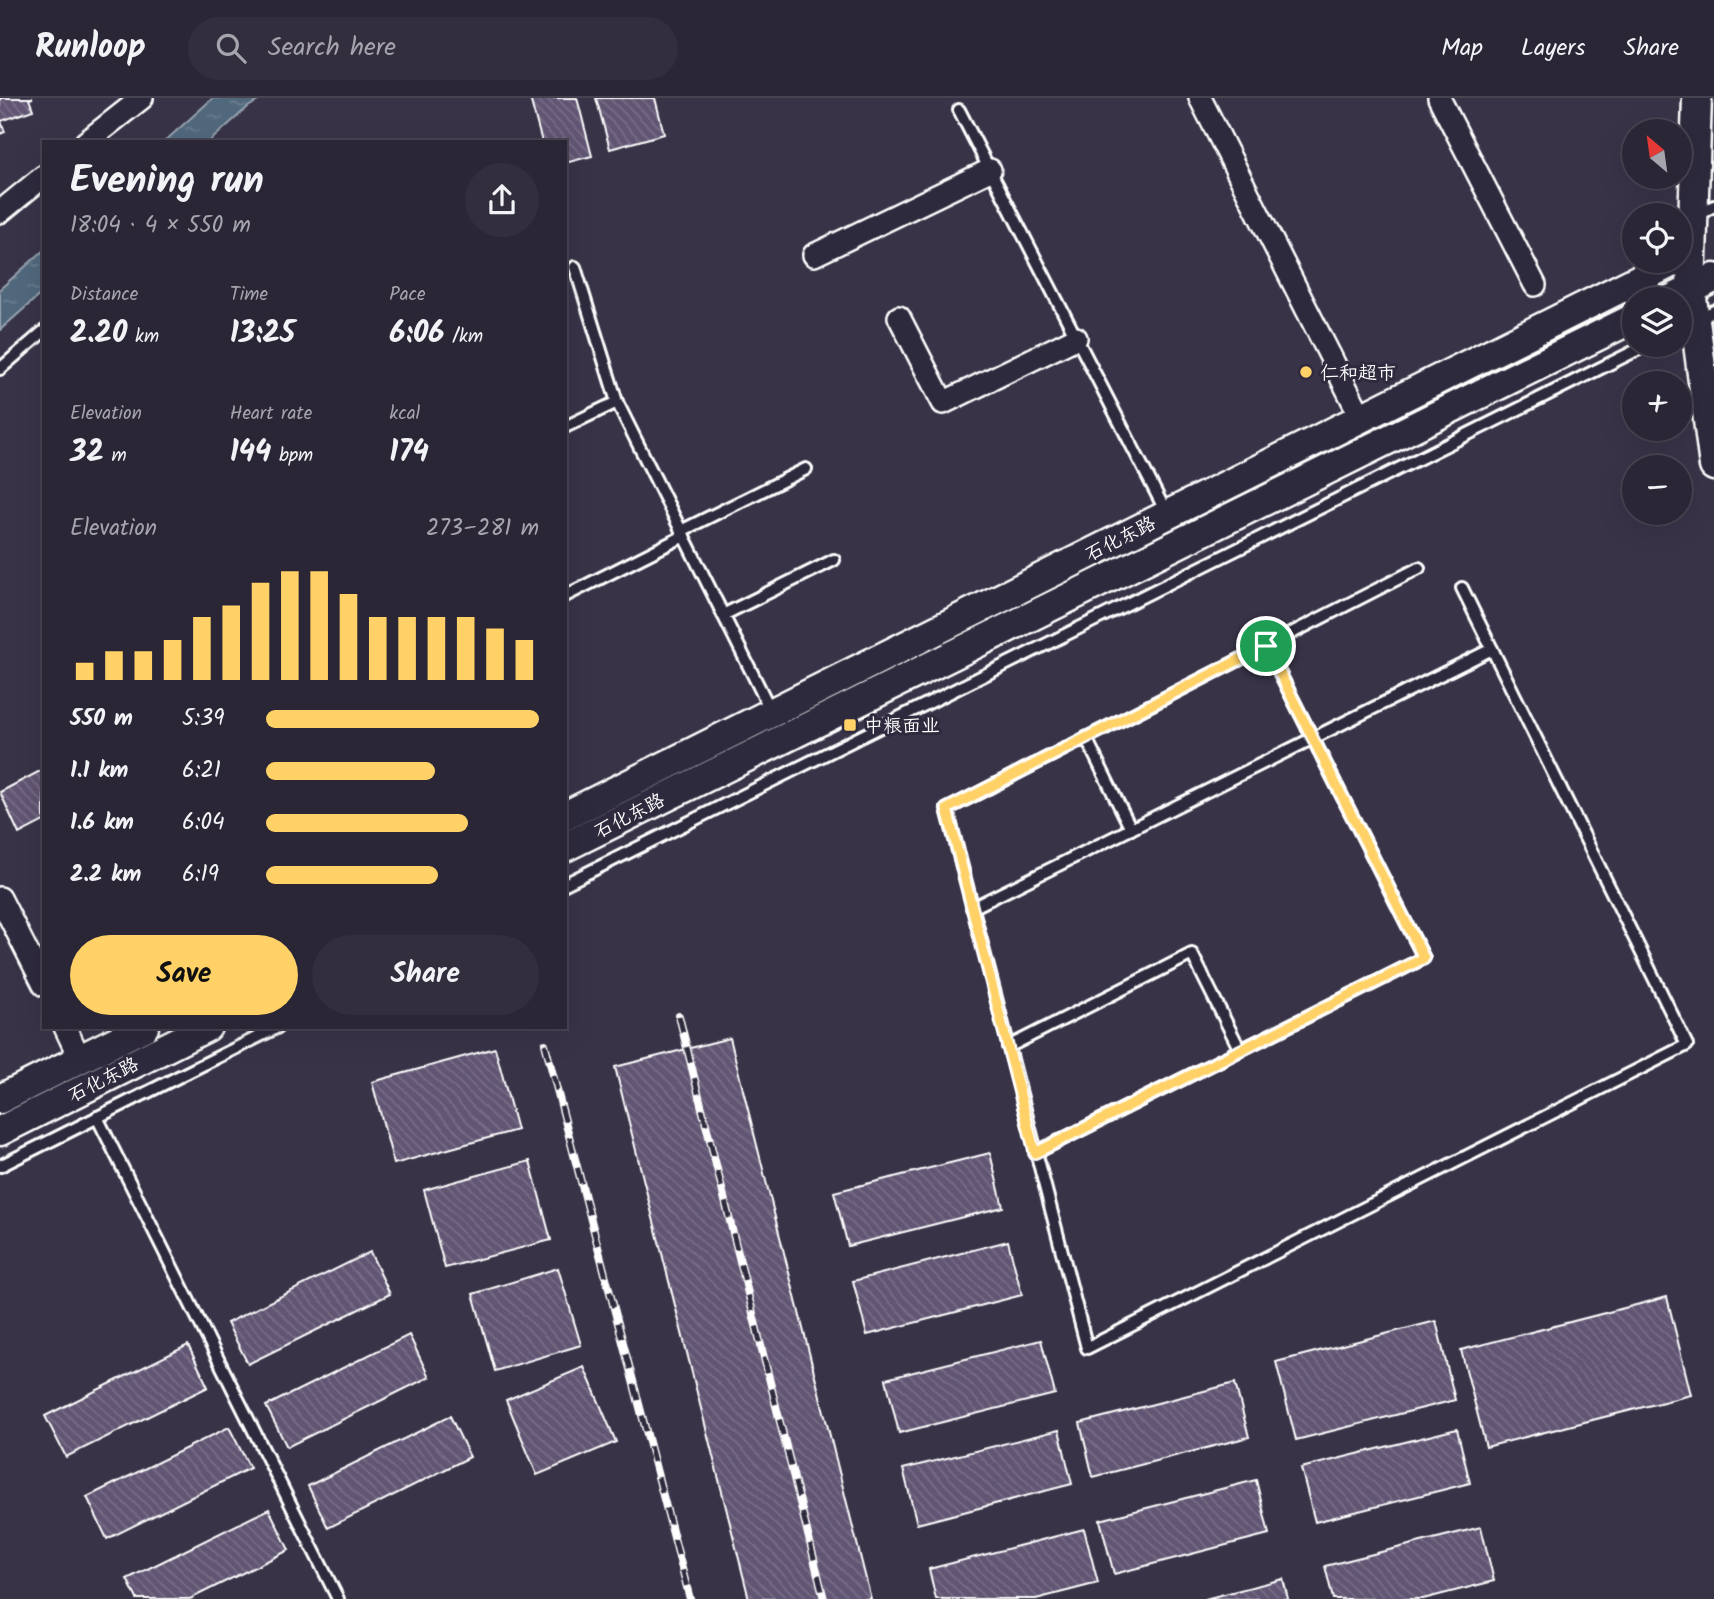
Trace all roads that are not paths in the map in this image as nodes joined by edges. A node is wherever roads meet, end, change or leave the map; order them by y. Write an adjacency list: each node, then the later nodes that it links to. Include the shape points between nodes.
1 (142, 98): 6 (street)
2 (1200, 98): 25 (street)
3 (1439, 98): 15 (street)
4 (1697, 98): 9 (main road)
5 (959, 110): 7 (lane)
6 (89, 140)
7 (990, 170): 12 (street); 21 (lane)
8 (42, 178): 10 (street)
9 (1704, 211): 11 (main road)
10 (0, 212)
11 (1692, 247)
12 (814, 255)
13 (575, 267): 24 (lane)
14 (1650, 273): 25 (main road, 石化东路)
15 (1535, 285)
16 (1692, 289): 18 (main road)
17 (899, 317): 21 (street, via 943,403)
18 (1696, 320): 27 (main road)
19 (1622, 324): 43 (main road, 石化东路)
20 (42, 333): 23 (lane)
21 (1076, 338): 29 (lane)
22 (1623, 357): 44 (lane)
23 (0, 369)
24 (617, 402): 26 (lane); 30 (lane)
25 (1361, 417): 29 (main road, 石化东路)
26 (567, 426)
27 (1714, 466)
28 (806, 469): 30 (lane)
29 (1167, 514): 38 (main road, 石化东路)
30 (682, 534): 34 (lane); 35 (lane)
31 (834, 560): 35 (lane)
32 (1419, 568): 36 (lane)
33 (1462, 589): 37 (lane)
34 (567, 595)
35 (723, 615): 38 (lane)
36 (1266, 646): 39 (lane); 40 (lane)
37 (1492, 649): 40 (lane); 58 (lane, via 1687,1045 1087,1348)
38 (772, 712): 41 (main road, 石化东路)
39 (1086, 738): 42 (lane); 46 (lane, via 947,809)
40 (1313, 738): 42 (lane); 53 (lane, via 1424,958)
41 (567, 815)
42 (1131, 829): 46 (lane)
43 (567, 846)
44 (567, 883)
45 (0, 898): 47 (street)
46 (972, 908): 52 (lane)
47 (42, 981)
48 (66, 1029): 54 (street)
49 (140, 1029): 54 (main road, 石化东路)
50 (203, 1029): 57 (main road, 石化东路)
51 (274, 1029): 56 (lane)
52 (1008, 1047): 53 (lane, via 1192,954); 58 (lane)
53 (1240, 1050): 58 (lane)
54 (80, 1059): 55 (main road, 石化东路)
55 (0, 1100)
56 (97, 1117): 59 (lane); 60 (lane)
57 (0, 1131)
58 (1035, 1153)
59 (0, 1166)
60 (338, 1599)

